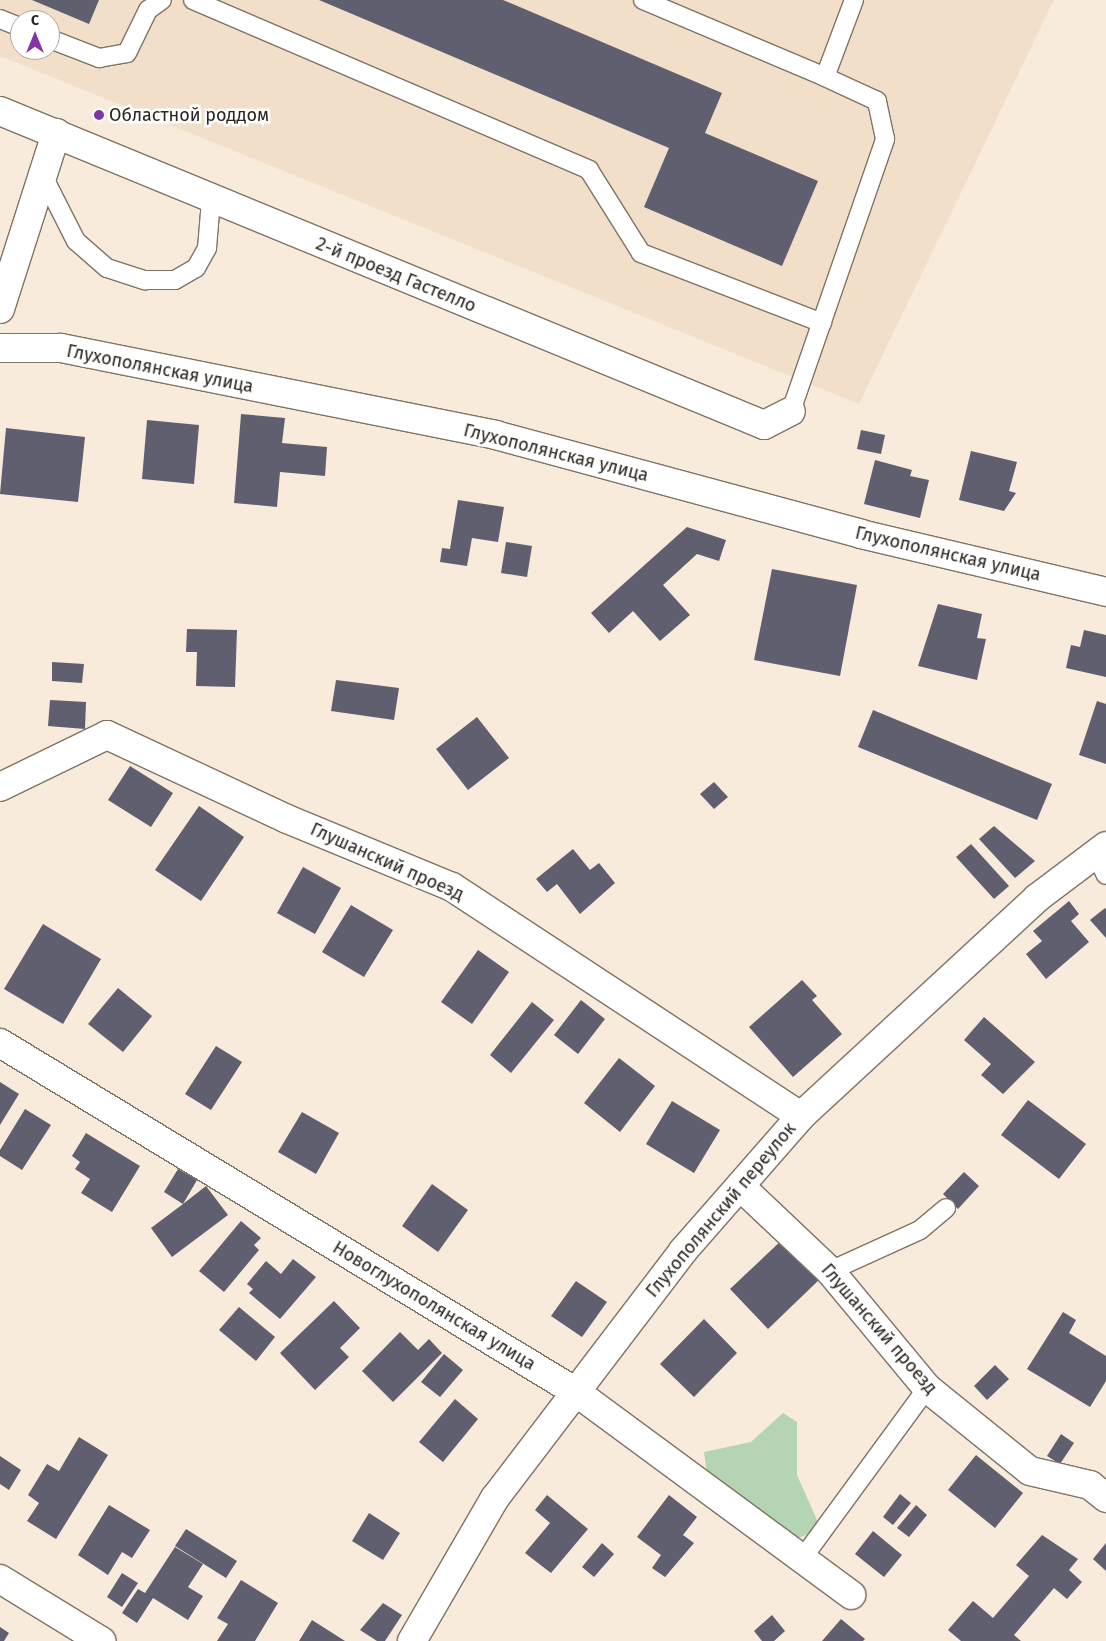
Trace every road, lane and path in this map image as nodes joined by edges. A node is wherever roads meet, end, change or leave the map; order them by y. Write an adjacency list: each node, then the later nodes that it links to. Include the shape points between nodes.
1 (162, 0): 5 (lane, via 148,10 127,53 99,58)
2 (193, 0): 12 (lane, via 589,170 641,253)
3 (643, 0): 6 (lane)
4 (854, 0): 6 (lane)
5 (60, 43)
6 (825, 77): 12 (lane, via 876,101 884,138)
7 (0, 111): 8 (street, 2-й проезд Гастелло)
8 (56, 133): 9 (street); 10 (street, 2-й проезд Гастелло)
9 (43, 176): 10 (lane, via 76,240 108,268 145,280 175,280 196,268 207,248); 11 (street)
10 (211, 200): 14 (street, 2-й проезд Гастелло, via 764,425)
11 (0, 310)
12 (822, 323): 14 (lane)
13 (0, 348): 15 (street, Глухополянская улица, via 61,348 495,435 862,534)
14 (791, 411)
15 (1106, 592)
16 (0, 787): 19 (street, Глушанский проезд, via 107,735 287,819 452,887)
17 (1103, 858): 19 (street, Глухополянский переулок, via 1037,898)
18 (0, 1044): 24 (street, Новоглухополянская улица)
19 (801, 1116): 20 (street, Глухополянский переулок)
20 (740, 1186): 22 (street, Глушанский проезд); 24 (street, Глухополянский переулок, via 683,1251)
21 (946, 1208): 22 (lane, via 920,1230)
22 (830, 1271): 23 (street, Глушанский проезд)
23 (927, 1388): 25 (street, Глушанский проезд, via 1030,1471 1090,1485); 26 (lane)
24 (576, 1392): 26 (street, Новоглухополянская улица); 30 (street, Глухополянский переулок, via 495,1498)
25 (1106, 1498)
26 (802, 1559): 28 (street, Новоглухополянская улица)
27 (0, 1579): 29 (street)
28 (851, 1595)
29 (101, 1641)
30 (412, 1641)

